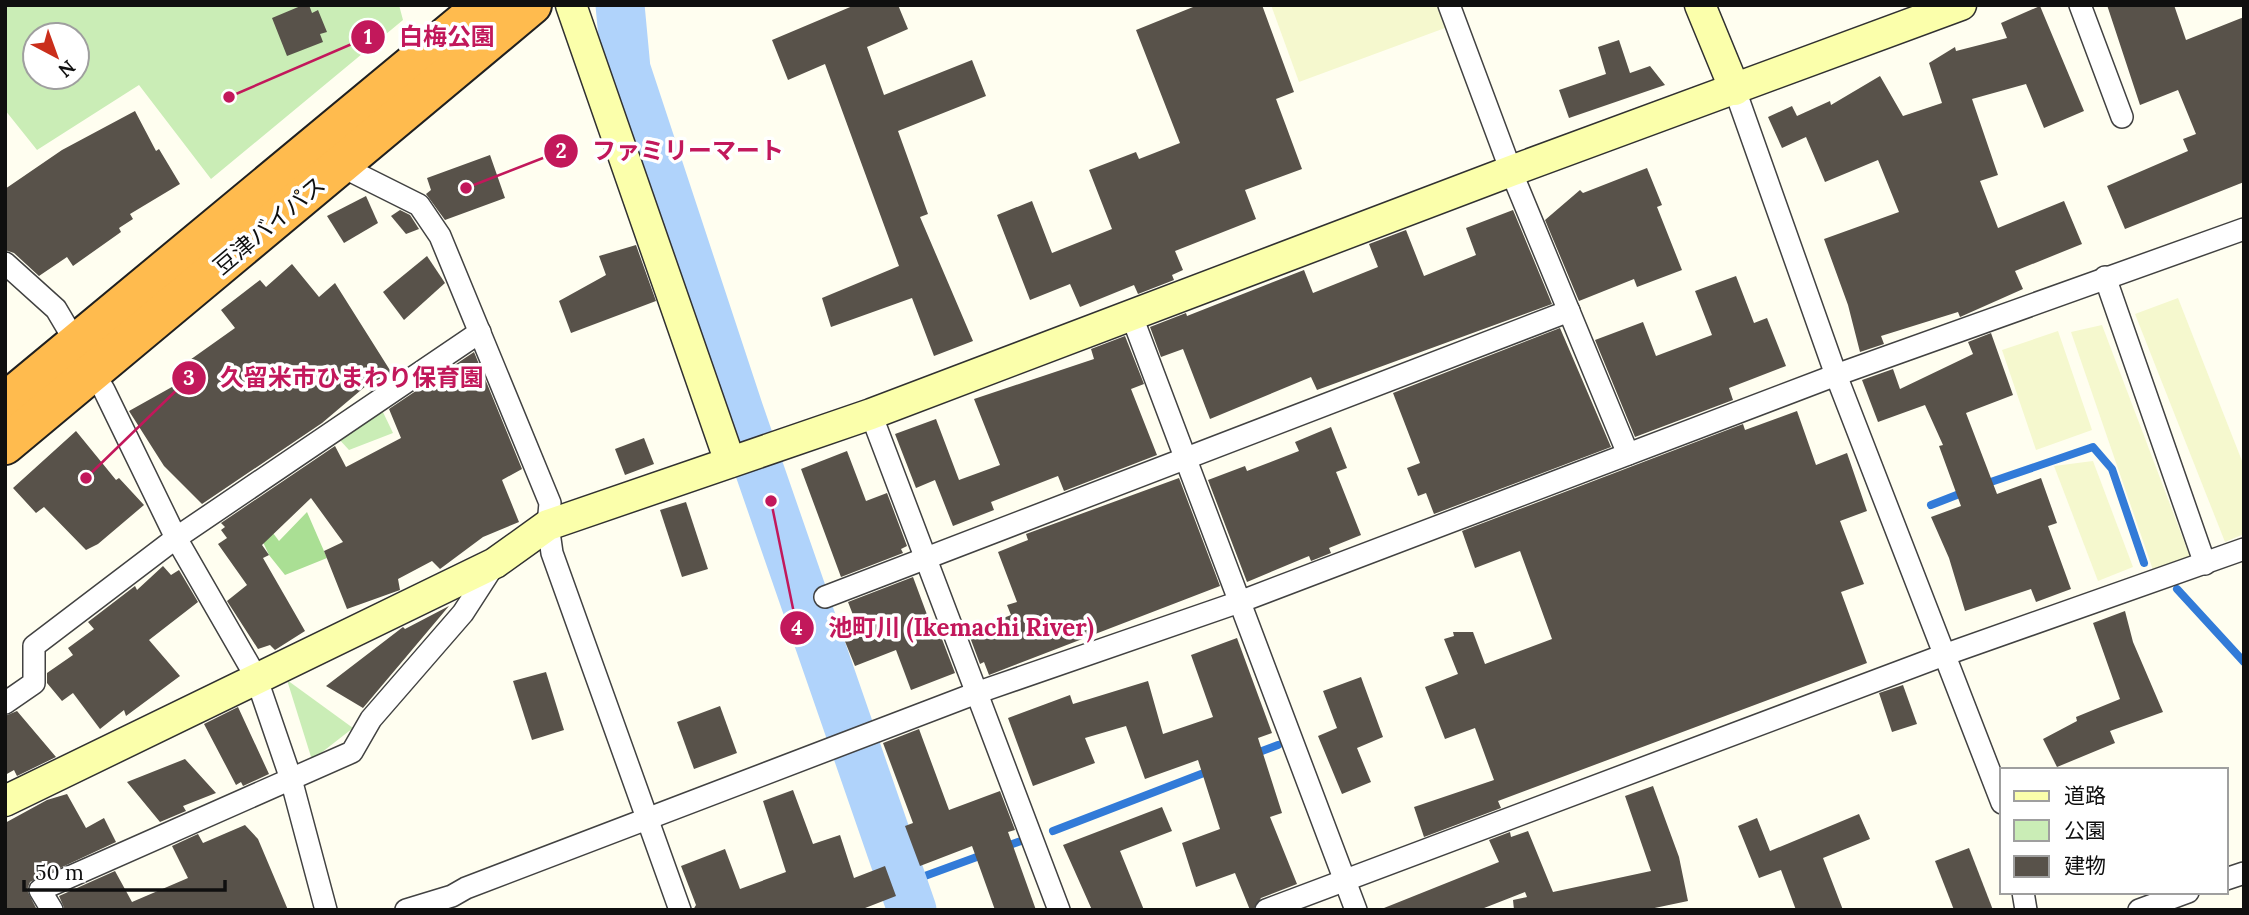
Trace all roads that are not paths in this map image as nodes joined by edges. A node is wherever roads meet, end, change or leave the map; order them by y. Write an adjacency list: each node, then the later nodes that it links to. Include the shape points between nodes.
1 (484, 5): 10 (highway, 豆津バイパス)
2 (533, 5): 10 (highway, 豆津バイパス)
3 (571, 5): 25 (street)
4 (1449, 5): 11 (street)
5 (1700, 5): 8 (street)
6 (1961, 5): 8 (street)
7 (2080, 5): 9 (street)
8 (1735, 90): 11 (street); 19 (street)
9 (2122, 117)
10 (327, 155): 17 (street, via 419,205 452,258); 18 (highway, 豆津バイパス)
11 (1511, 171): 15 (street); 16 (street)
12 (2244, 229): 14 (street)
13 (5, 262): 18 (street, via 56,309)
14 (2105, 277): 19 (street); 31 (street)
15 (1569, 311): 23 (street); 24 (street)
16 (1131, 314): 21 (street); 24 (street)
17 (480, 332): 26 (street, via 550,503); 27 (street)
18 (84, 357): 20 (highway, 豆津バイパス); 22 (highway, 豆津バイパス); 27 (street)
19 (1836, 375): 23 (street); 34 (street)
20 (5, 402)
21 (871, 414): 25 (street); 29 (street)
22 (5, 445)
23 (1628, 454): 33 (street)
24 (1187, 459): 29 (street); 33 (street)
25 (730, 462): 26 (street)
26 (548, 525): 30 (street); 41 (street, via 552,552)
27 (176, 538): 35 (street); 37 (street, via 34,646 34,683)
28 (2244, 549): 31 (street)
29 (927, 559): 32 (street); 36 (street)
30 (495, 562): 35 (street); 38 (street, via 463,613 371,719 352,752)
31 (2205, 564): 34 (street)
32 (825, 597)
33 (1242, 601): 36 (street); 42 (street)
34 (1944, 655): 39 (street); 42 (street)
35 (256, 677): 38 (street); 40 (street)
36 (979, 692): 41 (street); 48 (street)
37 (5, 703)
38 (291, 779): 44 (street, via 40,890); 45 (street)
39 (2000, 798)
40 (5, 801)
41 (645, 817): 46 (street, via 452,897); 47 (street)
42 (1345, 881): 49 (street); 50 (street)
43 (2183, 894): 51 (street)
44 (52, 910)
45 (326, 910)
46 (406, 910)
47 (680, 910)
48 (1059, 910)
49 (1266, 910)
50 (1356, 910)
51 (2139, 910)

